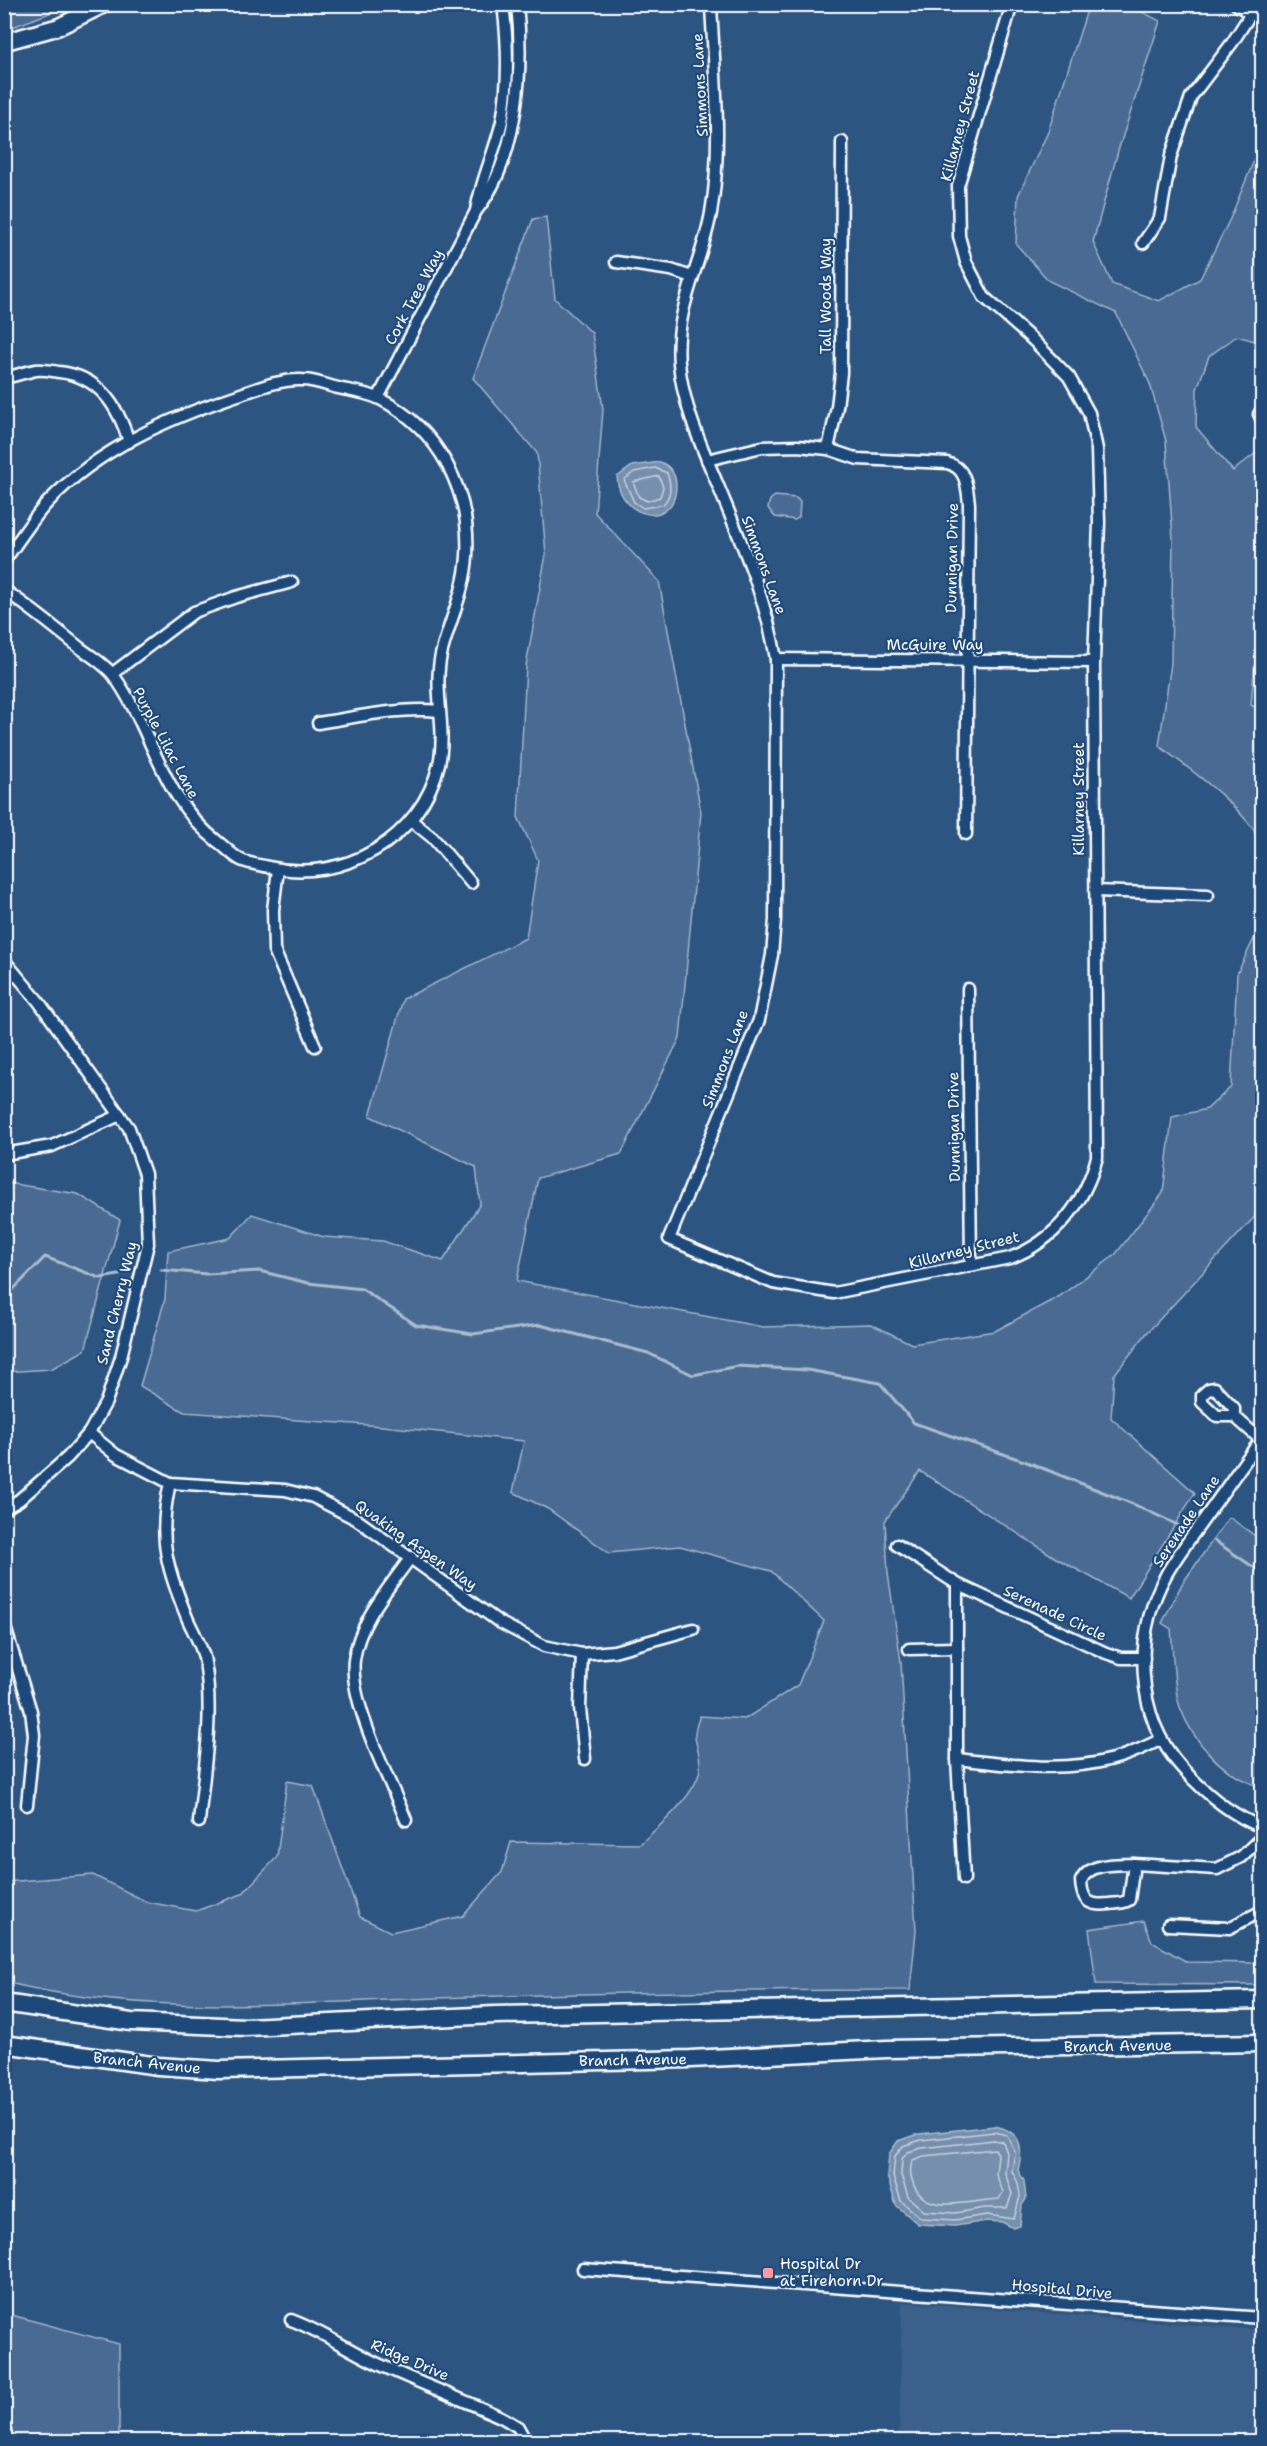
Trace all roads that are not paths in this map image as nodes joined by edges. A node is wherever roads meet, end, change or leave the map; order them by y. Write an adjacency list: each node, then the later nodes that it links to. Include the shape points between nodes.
1 (105, 4): 9 (main road, via 58,27)
2 (502, 4): 11 (street, Cork Tree Way, via 506,82 502,120 479,189)
3 (517, 4): 11 (street, Cork Tree Way, via 520,45 513,122 489,195)
4 (711, 4): 14 (street, Simmons Lane, via 718,158 711,215)
5 (1012, 4): 25 (street, Killarney Street, via 958,186 958,236 984,297 1059,365 1089,413 1099,471)
6 (1236, 4): 8 (street)
7 (1257, 4): 8 (street)
8 (1250, 14): 12 (street, via 1191,97 1172,156 1160,218)
9 (4, 42)
10 (842, 142): 18 (street, Tall Woods Way, via 841,373)
11 (476, 211): 16 (street, Cork Tree Way)
12 (1143, 243)
13 (616, 262): 14 (street)
14 (692, 277): 19 (street, Simmons Lane, via 681,319 679,361 685,405)
15 (4, 378): 17 (street, via 38,369 66,372 89,381 105,392 122,418)
16 (378, 398): 17 (street, via 303,380 273,383 188,412); 27 (street, Purple Lilac Lane, via 414,422 429,438 461,492 468,554 464,585 441,655)
17 (129, 442): 20 (street, via 107,453 49,501)
18 (828, 449): 19 (street, Dunnigan Drive, via 762,447); 24 (street, Dunnigan Drive, via 858,459 947,463 962,472 969,504)
19 (707, 460): 23 (street, Simmons Lane, via 758,583)
20 (4, 561)
21 (292, 582): 26 (street, via 194,612)
22 (4, 590): 26 (street, Purple Lilac Lane)
23 (776, 659): 24 (street, McGuire Way); 40 (street, Simmons Lane, via 772,955 759,1020)
24 (966, 660): 25 (street, McGuire Way); 30 (street, Dunnigan Drive)
25 (1094, 662): 33 (street, Killarney Street)
26 (112, 673): 31 (street, Purple Lilac Lane, via 182,807 202,830 242,860)
27 (438, 711): 28 (street, via 383,712); 29 (street, Purple Lilac Lane, via 440,762 433,785)
28 (318, 723)
29 (412, 821): 31 (street, Purple Lilac Lane, via 362,858 337,867); 32 (street, via 433,838)
30 (966, 834)
31 (278, 869): 37 (street, via 274,950)
32 (471, 883)
33 (1095, 891): 34 (street); 41 (street, Killarney Street, via 1098,1147 1094,1170 1075,1207 1040,1243 1010,1258)
34 (1208, 895)
35 (4, 960): 38 (street, Sand Cherry Way)
36 (968, 989): 41 (street, Dunnigan Drive)
37 (315, 1046)
38 (120, 1115): 39 (street, via 52,1146); 43 (street, Sand Cherry Way, via 129,1128 145,1174 148,1244 121,1357 106,1402)
39 (4, 1154)
40 (669, 1239): 41 (street, Killarney Street, via 773,1283 834,1293)
41 (971, 1265)
42 (1234, 1416): 44 (street)
43 (89, 1433): 45 (street, Quaking Aspen Way, via 116,1455); 46 (street, Sand Cherry Way, via 68,1457)
44 (1262, 1439): 55 (street, Serenade Lane, via 1167,1573 1150,1615)
45 (170, 1483): 48 (street, Quaking Aspen Way, via 285,1490 313,1497 356,1519); 61 (street, via 164,1510 164,1546 172,1581 205,1660 209,1712)
46 (4, 1509)
47 (897, 1545): 49 (street, Serenade Circle)
48 (411, 1557): 54 (street, Quaking Aspen Way, via 499,1622 544,1646); 60 (street, via 370,1616 354,1661 364,1719)
49 (957, 1584): 52 (street); 55 (street, Serenade Circle, via 1106,1653)
50 (4, 1624): 59 (street, via 22,1675 34,1735)
51 (693, 1629): 54 (street, Quaking Aspen Way, via 614,1651)
52 (957, 1648): 53 (street); 58 (street)
53 (909, 1649)
54 (582, 1654): 57 (street, via 580,1708)
55 (1143, 1658): 56 (street, Serenade Lane, via 1147,1700)
56 (1160, 1740): 58 (street, via 1110,1760 1068,1766 1014,1767); 62 (street, Serenade Lane, via 1201,1788 1246,1821)
57 (585, 1759)
58 (957, 1759): 65 (street)
59 (27, 1805)
60 (406, 1820)
61 (199, 1822)
62 (1263, 1827)
63 (1263, 1837): 64 (street, via 1241,1857 1217,1869)
64 (1134, 1864): 64 (street, via 1104,1865 1088,1872 1081,1881 1085,1900 1100,1905 1129,1900)
65 (964, 1879)
66 (1263, 1911): 67 (street, via 1229,1928)
67 (1168, 1925)
68 (1263, 2000): 69 (highway, via 495,2014 245,2027 131,2022)
69 (4, 2003)
70 (1263, 2043): 71 (highway, Branch Avenue, via 887,2049 690,2059 219,2070 158,2066)
71 (4, 2044)
72 (583, 2269): 73 (street, Hospital Drive)
73 (1263, 2318)
74 (291, 2320): 75 (street, Ridge Drive, via 476,2405 518,2427)
75 (526, 2442)

